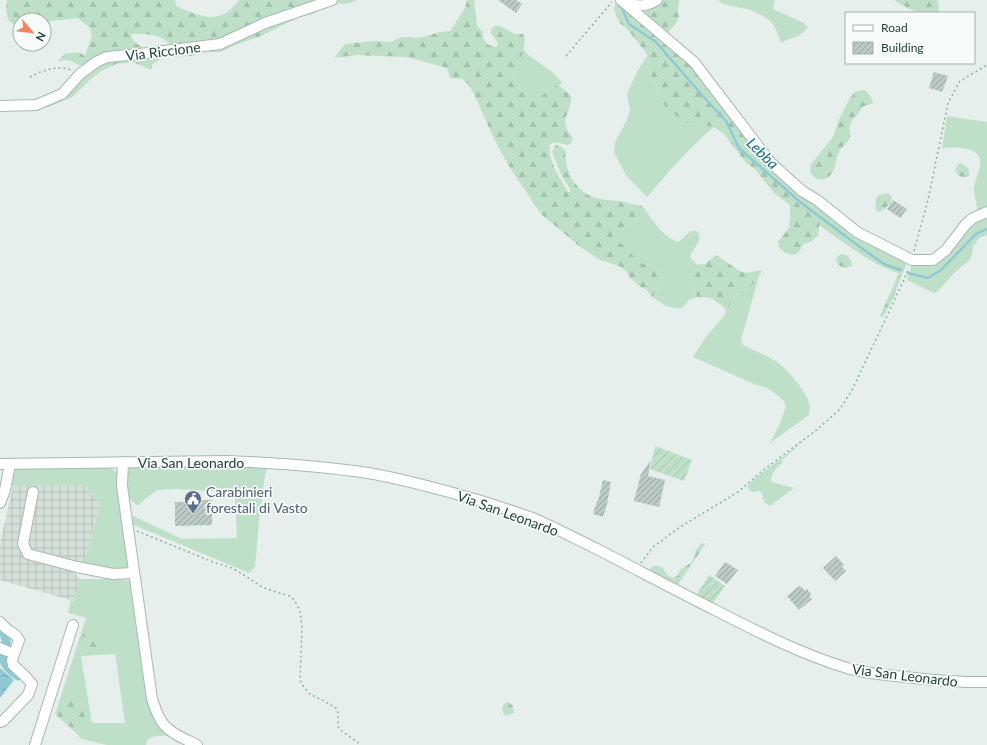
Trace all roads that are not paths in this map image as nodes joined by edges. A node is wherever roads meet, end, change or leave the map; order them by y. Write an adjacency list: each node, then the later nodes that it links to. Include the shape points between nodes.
1 (332, 0): 4 (street, Via Riccione, via 265,23 220,44 107,57 80,74 62,94 36,104)
2 (657, 0): 3 (street, via 641,6)
3 (624, 2): 5 (street, via 694,62 771,163 802,191 857,232 912,260 933,260 946,250 972,218)
4 (0, 106)
5 (987, 212)
6 (123, 462): 7 (street, Via San Leonardo); 10 (street, via 122,486); 13 (street, Via San Leonardo, via 228,461 328,468 368,473 446,491 535,519 769,638 815,657 849,669 876,673 931,680)
7 (5, 464): 9 (street, via 5,490)
8 (33, 492): 10 (street, via 23,544 28,554 113,574)
9 (0, 503)
10 (134, 573): 16 (street, via 152,699 156,711 168,729)
11 (0, 622): 14 (street, via 18,637 12,660 32,684 28,695 4,721)
12 (73, 625): 15 (street)
13 (987, 682)
14 (0, 722)
15 (35, 745)
16 (197, 745)

